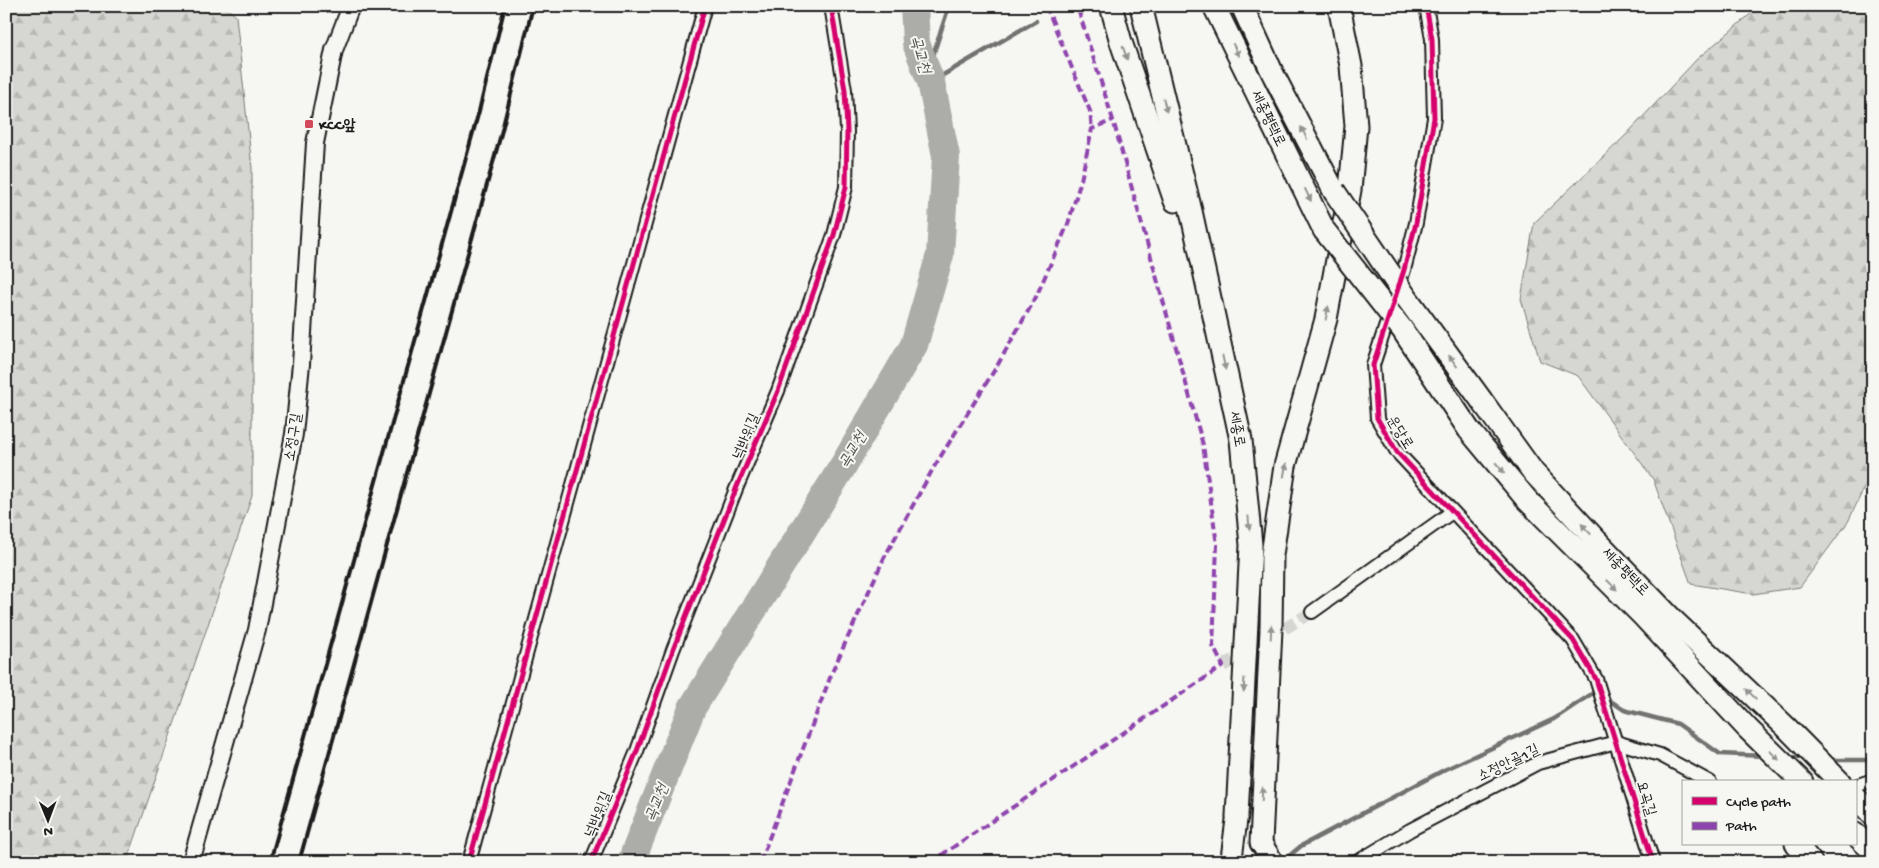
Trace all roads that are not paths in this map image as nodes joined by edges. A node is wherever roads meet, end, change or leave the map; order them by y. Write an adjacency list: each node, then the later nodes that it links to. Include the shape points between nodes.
1 (705, 6): 29 (street)
2 (831, 6): 30 (street, 넉바위길, via 845,90 847,131 846,187 834,235 778,391 736,489 637,751)
3 (1111, 6): 12 (highway, one-way to 12)
4 (1141, 6): 12 (highway, 세종로, one-way to 12)
5 (1214, 6): 17 (highway, 세종평택로, one-way to 17, bridge, via 1324,230 1402,329 1469,430 1528,501)
6 (1242, 6): 18 (highway, 세종평택로, one-way to 6, bridge, via 1672,619 1533,472 1334,192)
7 (1339, 6): 11 (highway)
8 (1346, 6): 11 (highway)
9 (1426, 6): 13 (street, 운당로, via 1432,38 1434,118 1416,223 1373,365 1377,418 1397,452)
10 (348, 8): 28 (street, 소정구길, via 334,50 314,143 294,434 257,630)
11 (1351, 66): 27 (highway, one-way to 11, via 1272,555 1285,466 1326,319 1350,190 1356,126)
12 (1214, 315): 23 (highway, 세종로, one-way to 23, via 1241,440 1250,545)
13 (1452, 512): 14 (street); 15 (street, 운당로, via 1573,640 1596,679)
14 (1312, 612)
15 (1616, 742): 16 (street, via 1660,755); 33 (street, 소정안골1길, via 1538,762); 34 (street, 요곡길)
16 (1706, 780)
17 (1800, 780)
18 (1838, 780)
19 (1873, 780): 20 (street)
20 (1856, 786)
21 (1856, 798): 22 (highway)
22 (1873, 815)
23 (1237, 816): 31 (main road, 세종로)
24 (1856, 835): 26 (highway)
25 (1798, 846): 35 (highway)
26 (1873, 851)
27 (1259, 852): 32 (main road)
28 (191, 862)
29 (469, 862)
30 (591, 862)
31 (1231, 862)
32 (1273, 862)
33 (1357, 862)
34 (1653, 862)
35 (1811, 862)

